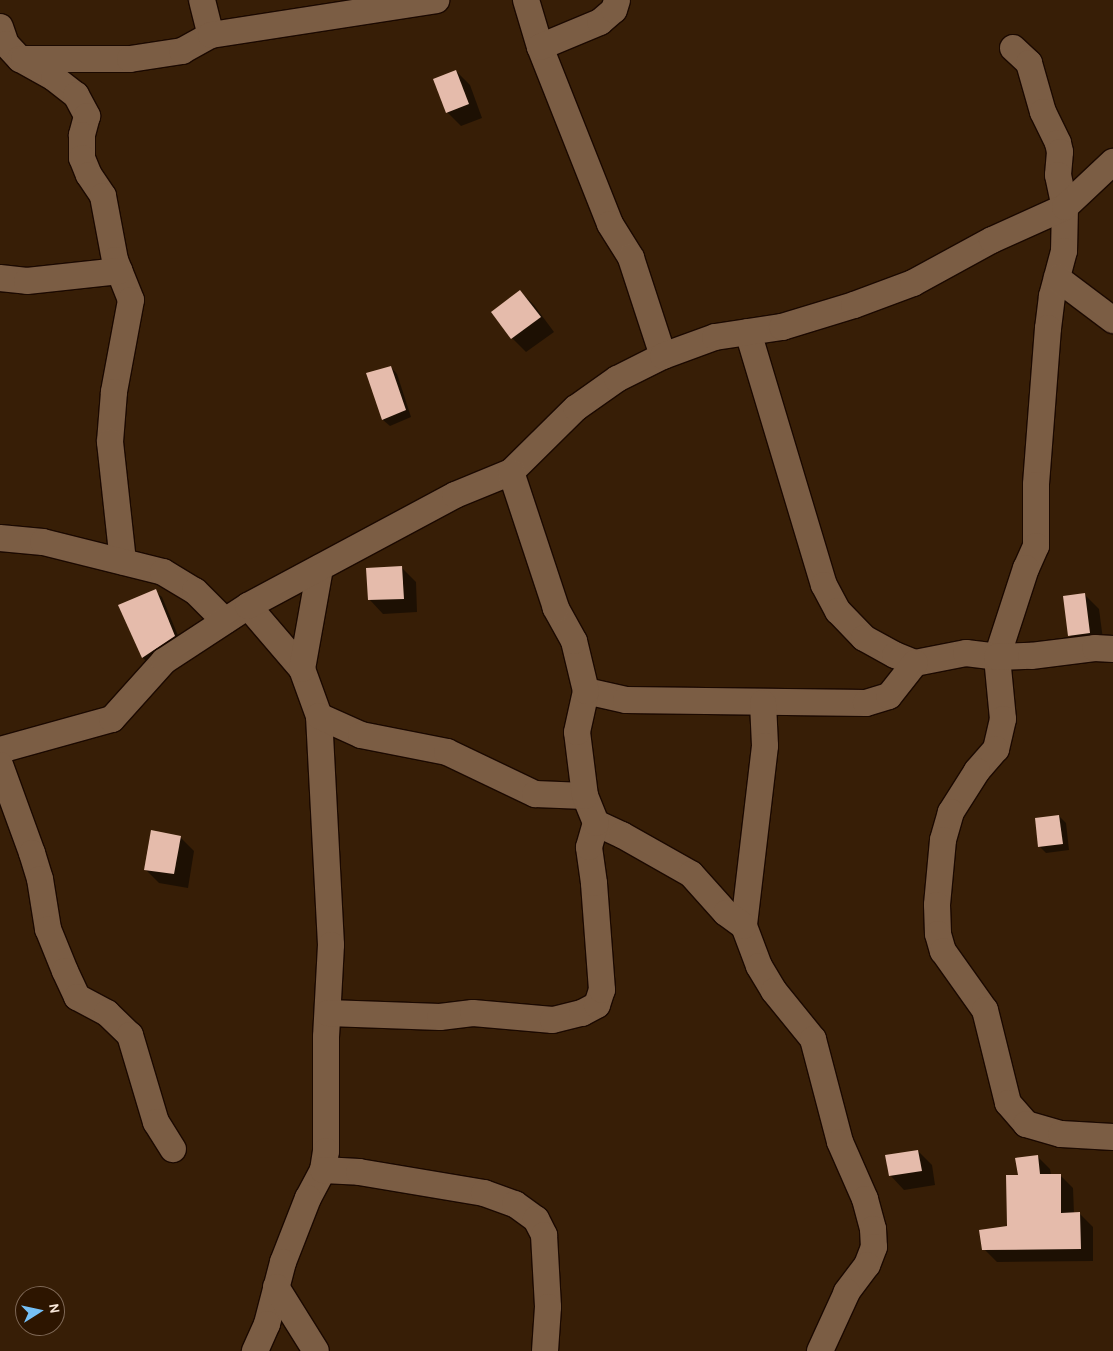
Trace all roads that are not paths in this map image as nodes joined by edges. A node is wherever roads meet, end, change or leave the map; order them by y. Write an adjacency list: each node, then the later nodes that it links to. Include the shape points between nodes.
1 (202, 0): 6 (street)
2 (436, 0): 6 (street)
3 (526, 0): 7 (street)
4 (617, 0): 7 (street, via 614,10 600,22)
5 (0, 27): 9 (street, via 6,44)
6 (211, 36): 9 (street, via 182,51 130,59)
7 (540, 46): 17 (street, via 610,224 631,258)
8 (1014, 48): 11 (street, via 1029,63 1042,112 1058,143 1058,175)
9 (20, 59): 12 (street, via 76,95 87,116 82,135 82,158 89,176 103,196 114,260)
10 (1112, 164): 11 (street)
11 (1065, 207): 14 (street, via 1064,251); 16 (street, via 992,240 913,282 854,305 782,327)
12 (119, 271): 13 (street, via 27,281); 20 (street, via 131,300 114,392 110,442)
13 (0, 278)
14 (1057, 278): 15 (street); 25 (street, via 1052,296 1044,375 1036,485 1036,546)
15 (1113, 320)
16 (748, 332): 17 (street, via 715,337); 26 (street, via 824,585 838,611 864,638)
17 (663, 356): 18 (street, via 618,379 576,408)
18 (511, 472): 21 (street, via 455,495); 28 (street, via 556,608 574,641)
19 (0, 538): 20 (street, via 43,542)
20 (123, 561): 23 (street, via 163,572 195,591)
21 (320, 568): 22 (street); 27 (street)
22 (248, 606): 23 (street); 27 (street)
23 (225, 622): 31 (street, via 164,661 112,719)
24 (1113, 649): 25 (street)
25 (997, 657): 26 (street, via 966,653); 37 (street, via 1003,719 996,749 977,771 951,812 943,840 938,881 938,934 943,951 985,1010 1008,1103 1026,1124 1061,1134)
26 (915, 663): 29 (street, via 889,696 866,703)
27 (302, 669): 30 (street)
28 (586, 691): 29 (street, via 626,700); 33 (street, via 577,732)
29 (762, 703): 35 (street, via 765,746)
30 (319, 716): 33 (street, via 361,735 447,752 535,794); 36 (street, via 331,945)
31 (0, 750)
32 (0, 765): 38 (street, via 32,853 40,879 48,930 65,971 77,997 107,1013 130,1035 156,1122)
33 (585, 796): 34 (street)
34 (596, 823): 35 (street, via 691,874 726,913); 36 (street, via 589,847 602,990 597,1005 582,1013 553,1020 473,1013 440,1017)
35 (744, 926): 44 (street, via 759,966 774,991 813,1039 840,1142 865,1199 873,1229 874,1247 867,1265 847,1292)
36 (328, 1013): 39 (street)
37 (1113, 1137)
38 (173, 1149)
39 (323, 1170): 40 (street, via 308,1198); 43 (street, via 360,1172 484,1193 515,1204 536,1219 544,1236 548,1307)
40 (276, 1288): 41 (street, via 267,1324); 42 (street)
41 (255, 1351)
42 (316, 1351)
43 (545, 1351)
44 (820, 1351)

